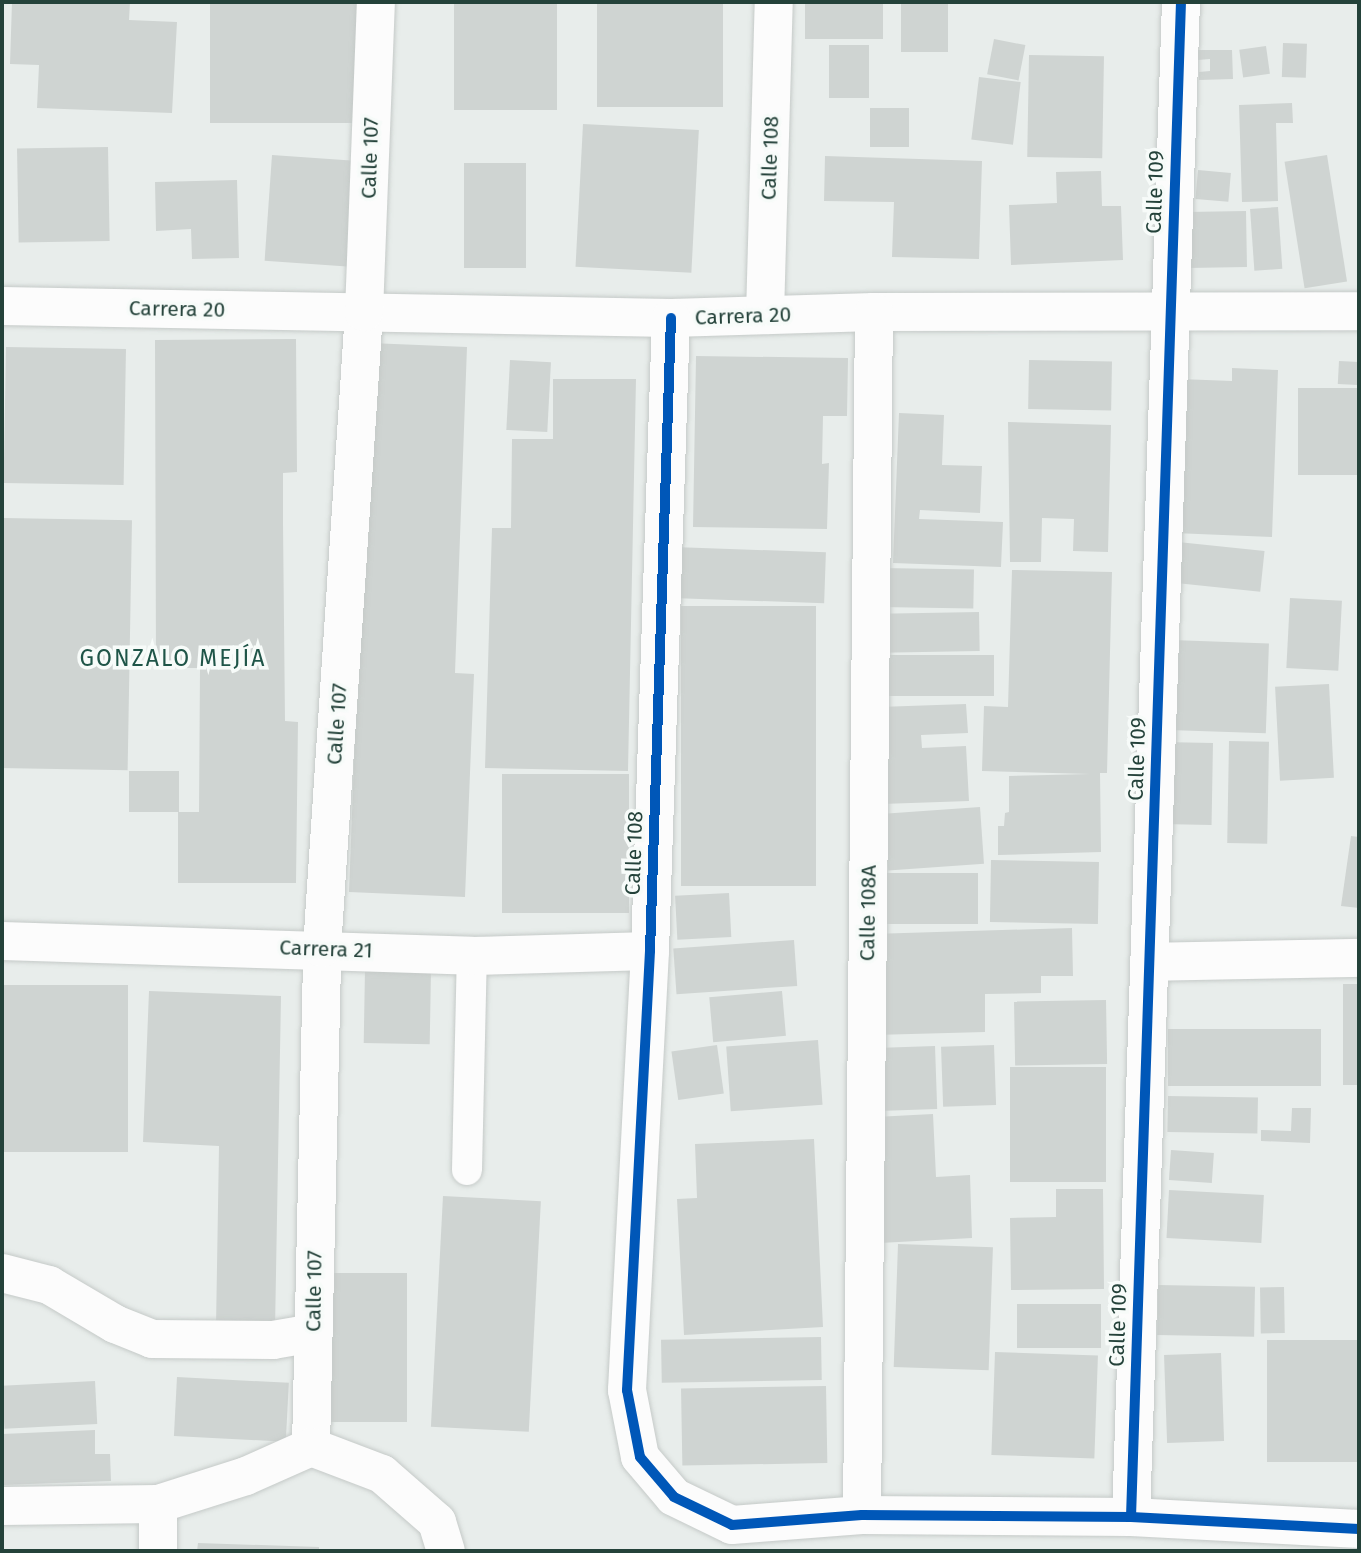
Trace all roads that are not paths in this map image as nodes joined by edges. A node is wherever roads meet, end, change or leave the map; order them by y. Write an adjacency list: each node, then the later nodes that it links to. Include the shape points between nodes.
1 (376, 2): 6 (street, Calle 107)
2 (774, 2): 9 (street, Calle 108)
3 (1181, 2): 8 (street, Calle 109)
4 (2, 306): 6 (street, Carrera 20)
5 (1359, 311): 8 (street, Carrera 20)
6 (364, 312): 10 (street, Carrera 20); 12 (street, Calle 107)
7 (874, 312): 8 (street, Carrera 20); 9 (street, Carrera 20); 23 (street, Calle 108A)
8 (1171, 312): 16 (street, Calle 109)
9 (765, 314): 10 (street, Carrera 20)
10 (671, 318): 13 (street, Calle 108)
11 (2, 941): 12 (street, Carrera 21)
12 (322, 948): 14 (street, Carrera 21); 19 (street, Calle 107)
13 (650, 951): 14 (street, Carrera 21); 26 (street, Calle 108, via 627,1390 640,1457 674,1497)
14 (472, 956): 17 (lane)
15 (1359, 958): 16 (street)
16 (1149, 962): 24 (street, Calle 109)
17 (467, 1170)
18 (2, 1273): 19 (street, via 48,1284 115,1324 152,1339 273,1340)
19 (313, 1333): 20 (street, Calle 107)
20 (311, 1447): 21 (street, via 246,1476); 28 (street, via 382,1474 437,1522)
21 (158, 1504): 22 (street); 27 (street)
22 (2, 1506)
23 (862, 1515): 24 (street); 26 (street)
24 (1131, 1517): 25 (street)
25 (1335, 1536)
26 (733, 1538)
27 (158, 1551)
28 (446, 1551)

